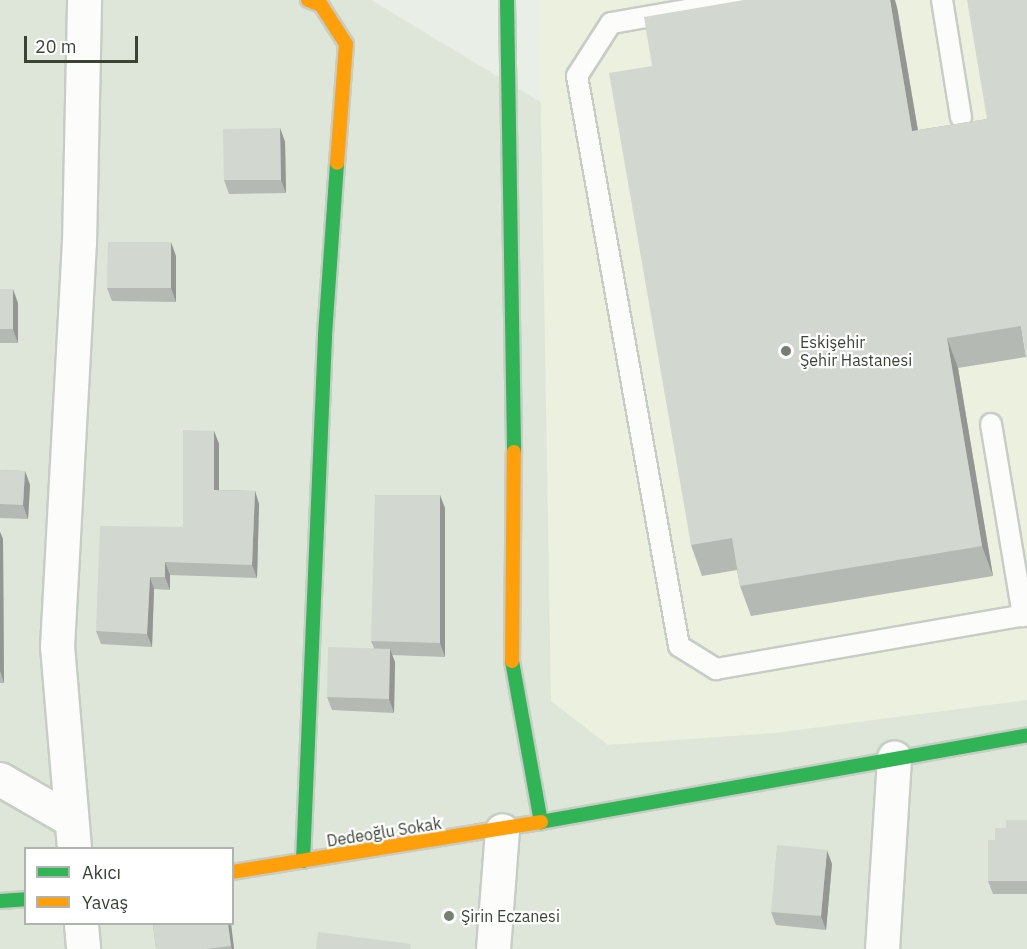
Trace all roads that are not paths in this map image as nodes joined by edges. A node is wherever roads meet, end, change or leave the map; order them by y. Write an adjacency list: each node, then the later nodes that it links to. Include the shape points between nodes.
1 (84, 0): 14 (street, via 79,243 57,647)
2 (308, 0): 15 (street, via 321,5 346,44 325,335)
3 (507, 0): 12 (street, via 515,536 511,658)
4 (743, 0): 8 (lane, via 611,23 577,76 679,646 716,669)
5 (942, 0): 6 (lane)
6 (961, 117)
7 (991, 424): 8 (lane)
8 (1025, 615)
9 (1027, 735): 10 (street, Dedeoğlu Sokak)
10 (894, 757): 12 (street, Dedeoğlu Sokak); 22 (street)
11 (0, 779): 14 (street)
12 (541, 822): 13 (street, Dedeoğlu Sokak)
13 (502, 830): 15 (street, Dedeoğlu Sokak); 21 (street)
14 (72, 834)
15 (303, 861): 16 (street, Dedeoğlu Sokak)
16 (234, 872)
17 (24, 899): 18 (street)
18 (0, 901)
19 (81, 925): 20 (street)
20 (83, 949)
21 (493, 949)
22 (882, 949)

